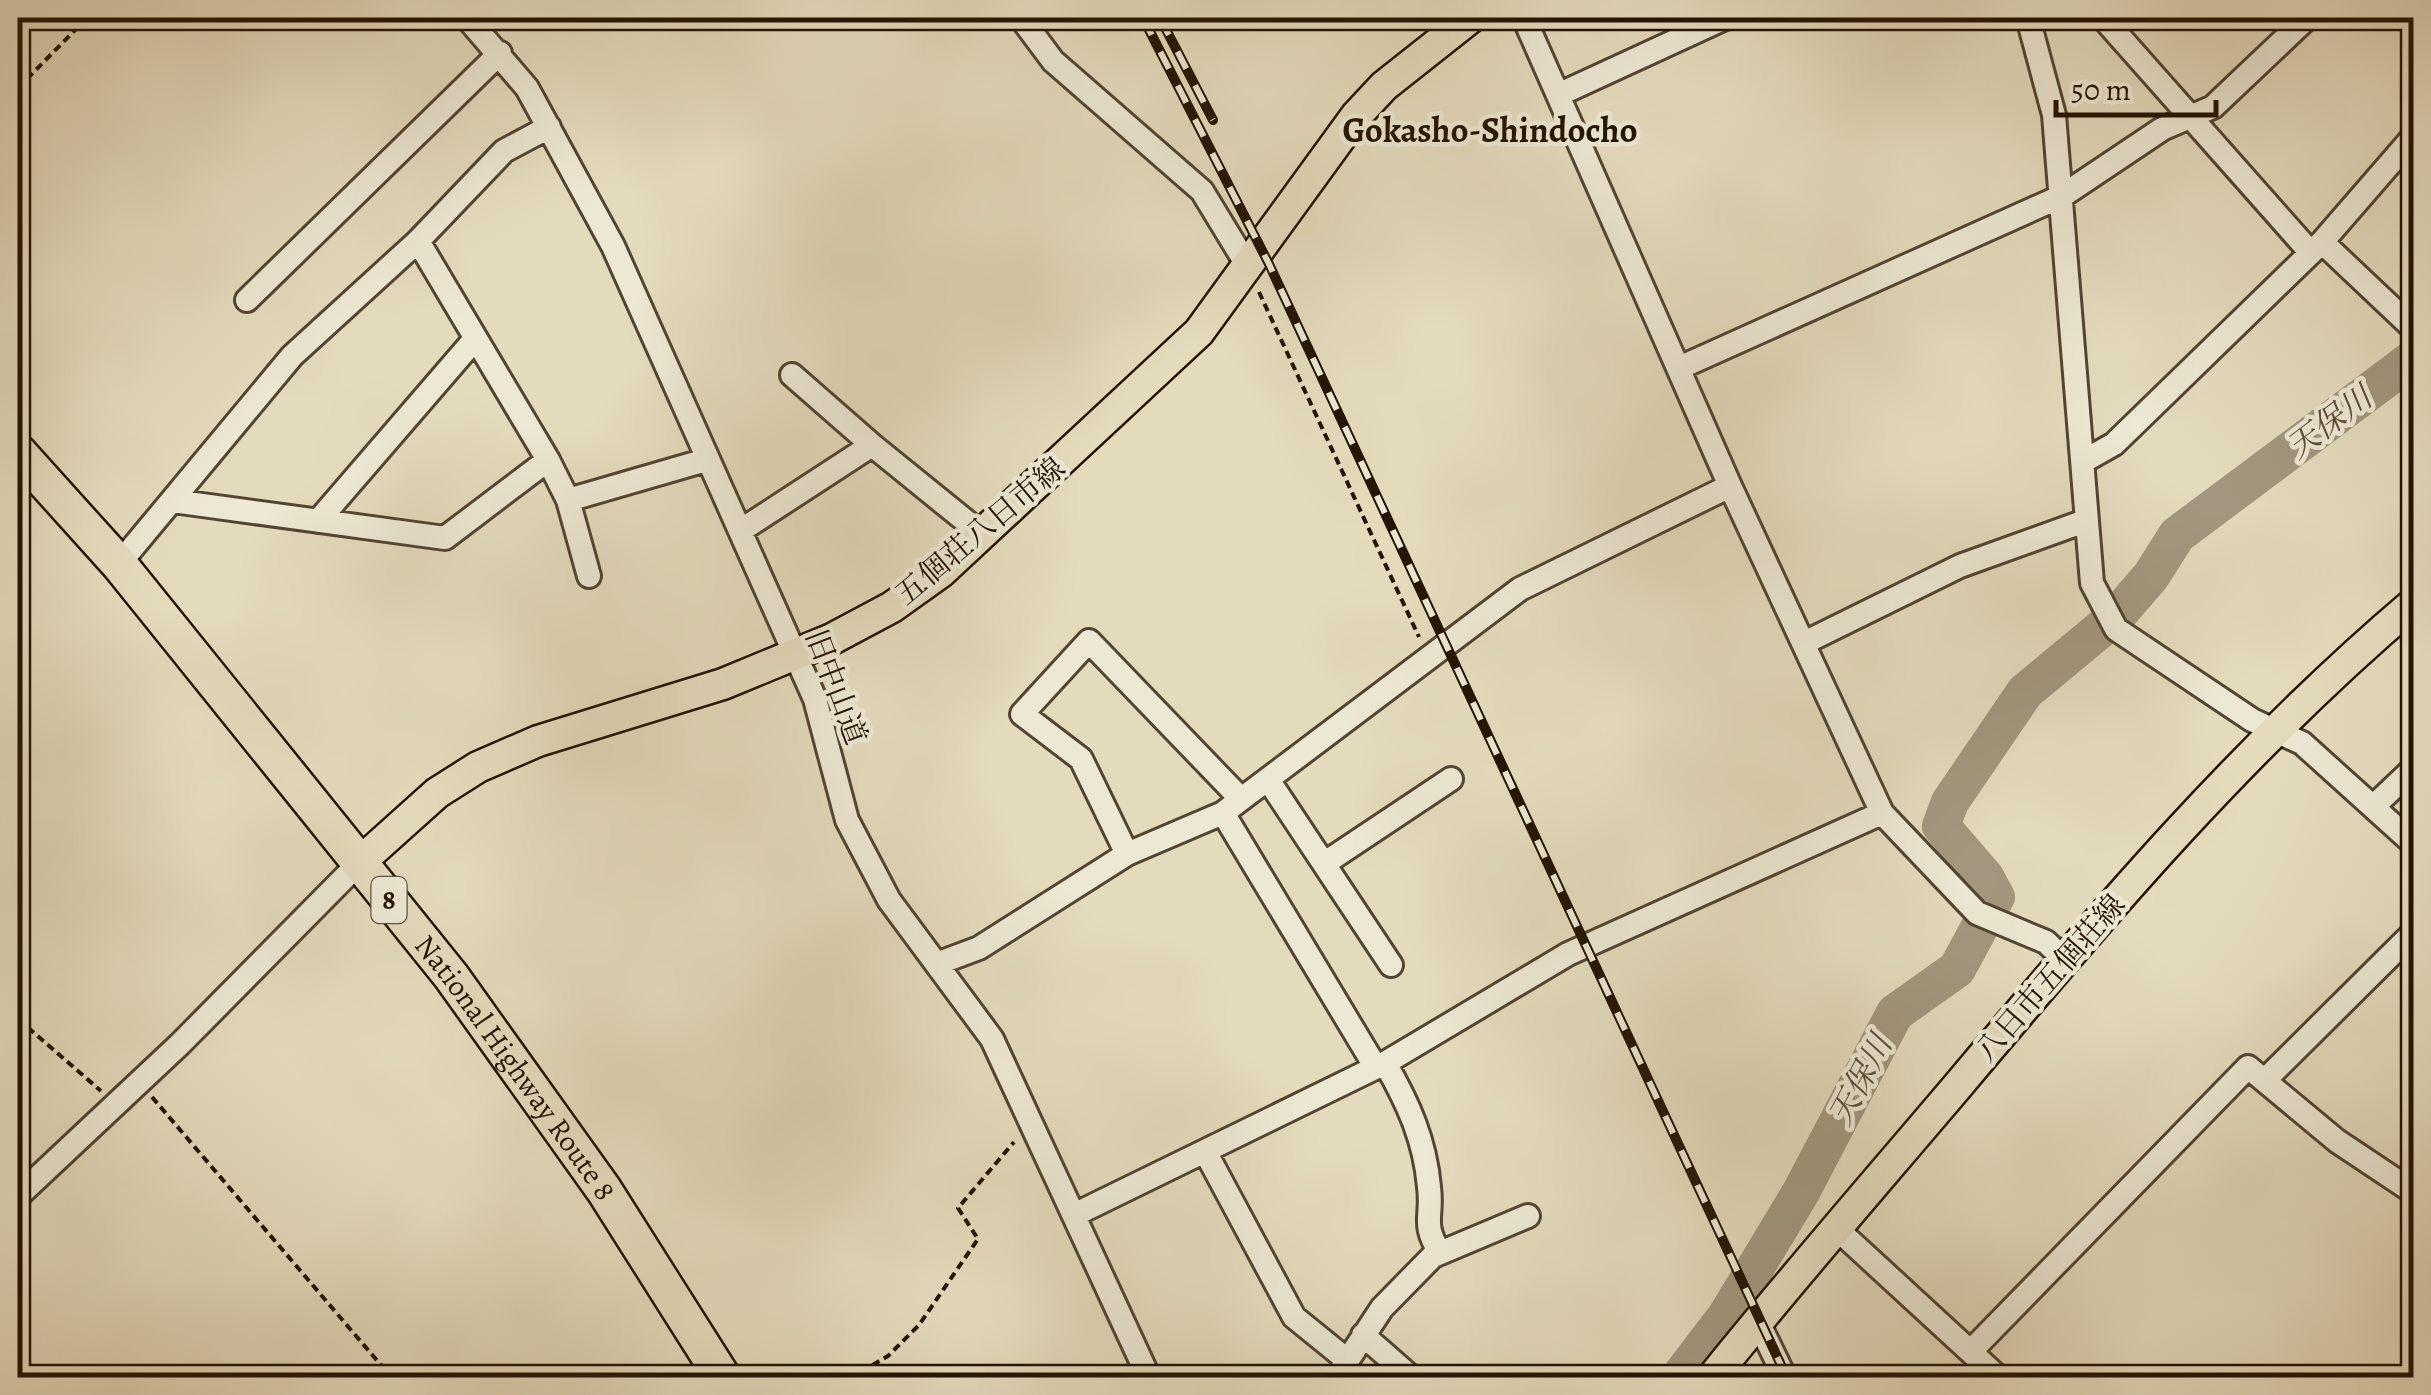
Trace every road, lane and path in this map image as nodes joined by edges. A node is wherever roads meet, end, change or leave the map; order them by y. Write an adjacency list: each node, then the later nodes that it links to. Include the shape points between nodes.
1 (87, 18): 11 (path)
2 (467, 18): 10 (street, 旧中山道)
3 (1020, 18): 19 (street, via 1053,61 1202,190)
4 (1470, 18): 19 (main road, 五個荘八日市線, via 1356,116)
5 (1524, 18): 12 (street)
6 (1725, 18): 12 (street)
7 (2028, 18): 16 (street, via 2054,115)
8 (2103, 18): 13 (street)
9 (2307, 18): 13 (street, via 2214,106)
10 (500, 53): 14 (street, 旧中山道); 20 (street)
11 (18, 88)
12 (1560, 94): 23 (street)
13 (2192, 116): 16 (street); 18 (street)
14 (549, 127): 17 (street, via 504,150); 28 (street, 旧中山道, via 613,246)
15 (2414, 136): 18 (street)
16 (2062, 196): 23 (street); 29 (street)
17 (418, 240): 22 (street); 32 (street, via 292,356)
18 (2316, 248): 21 (street); 29 (street, via 2114,444)
19 (1247, 266): 36 (main road, 五個荘八日市線, via 1199,332); 42 (path)
20 (246, 300)
21 (2414, 328)
22 (475, 339): 27 (street); 33 (street)
23 (1680, 368): 30 (street)
24 (792, 375): 25 (street)
25 (872, 445): 35 (street); 36 (street)
26 (18, 452): 37 (highway, National Highway Route 8 / 8)
27 (548, 460): 31 (street); 33 (street, via 445,538)
28 (706, 460): 31 (street); 35 (street, 旧中山道)
29 (2084, 461): 34 (street)
30 (1730, 486): 40 (street); 42 (street, via 1520,589)
31 (568, 500): 38 (street)
32 (173, 501): 33 (street); 37 (street)
33 (318, 521)
34 (2085, 521): 40 (street, via 1960,566); 43 (street, via 2092,583 2116,629)
35 (740, 530): 41 (street, 旧中山道)
36 (983, 536): 41 (main road, 五個荘八日市線, via 892,607)
37 (119, 564): 52 (highway, National Highway Route 8 / 8)
38 (588, 576)
39 (2414, 603): 43 (main road, 八日市五個荘線)
40 (1806, 642): 49 (street)
41 (793, 655): 52 (main road, 五個荘八日市線, via 478,766 436,793); 56 (street, 旧中山道, via 815,699 848,820 889,900)
42 (1427, 655): 46 (street)
43 (2276, 732): 47 (street, via 2302,742); 55 (main road, 八日市五個荘線, via 2205,800)
44 (2414, 768): 47 (street)
45 (1451, 779): 53 (street)
46 (1268, 781): 48 (street); 53 (street)
47 (2375, 805): 50 (street)
48 (1232, 806): 51 (street); 51 (street, via 1089,641 1022,714 1082,759); 59 (street)
49 (1882, 813): 55 (street, via 1978,913 2046,942); 59 (street, via 1568,954)
50 (2414, 844)
51 (1127, 854): 56 (street, via 979,948)
52 (359, 863): 61 (street); 76 (highway, National Highway Route 8 / 8, via 451,976 593,1174)
53 (1325, 863): 57 (street)
54 (2414, 932): 60 (street)
55 (2064, 959): 69 (main road, 八日市五個荘線)
56 (939, 963): 63 (street, 旧中山道, via 992,1040)
57 (1392, 964)
58 (18, 1019): 62 (path)
59 (1380, 1065): 64 (street); 70 (street, via 1415,1116 1430,1190 1426,1229)
60 (2267, 1078): 65 (street, via 2337,1141); 73 (street, via 2248,1067)
61 (139, 1082): 62 (street); 75 (path)
62 (116, 1104): 66 (street)
63 (1033, 1128): 67 (street, 旧中山道); 77 (path, via 1004,1151 958,1208 978,1239 920,1324 888,1356)
64 (1206, 1153): 67 (street); 74 (street, via 1294,1316)
65 (2412, 1189)
66 (18, 1196)
67 (1074, 1215): 78 (street, 旧中山道)
68 (1528, 1216): 70 (street)
69 (1837, 1229): 71 (main road, 八日市五個荘線); 73 (street)
70 (1440, 1252): 72 (street)
71 (1758, 1322): 80 (main road, 八日市五個荘線); 81 (street)
72 (1363, 1335): 74 (street); 79 (street)
73 (1971, 1351): 82 (street)
74 (1341, 1368)
75 (388, 1376)
76 (723, 1378)
77 (850, 1378)
78 (1149, 1378)
79 (1412, 1378)
80 (1712, 1378)
81 (1785, 1378)
82 (1999, 1378)

